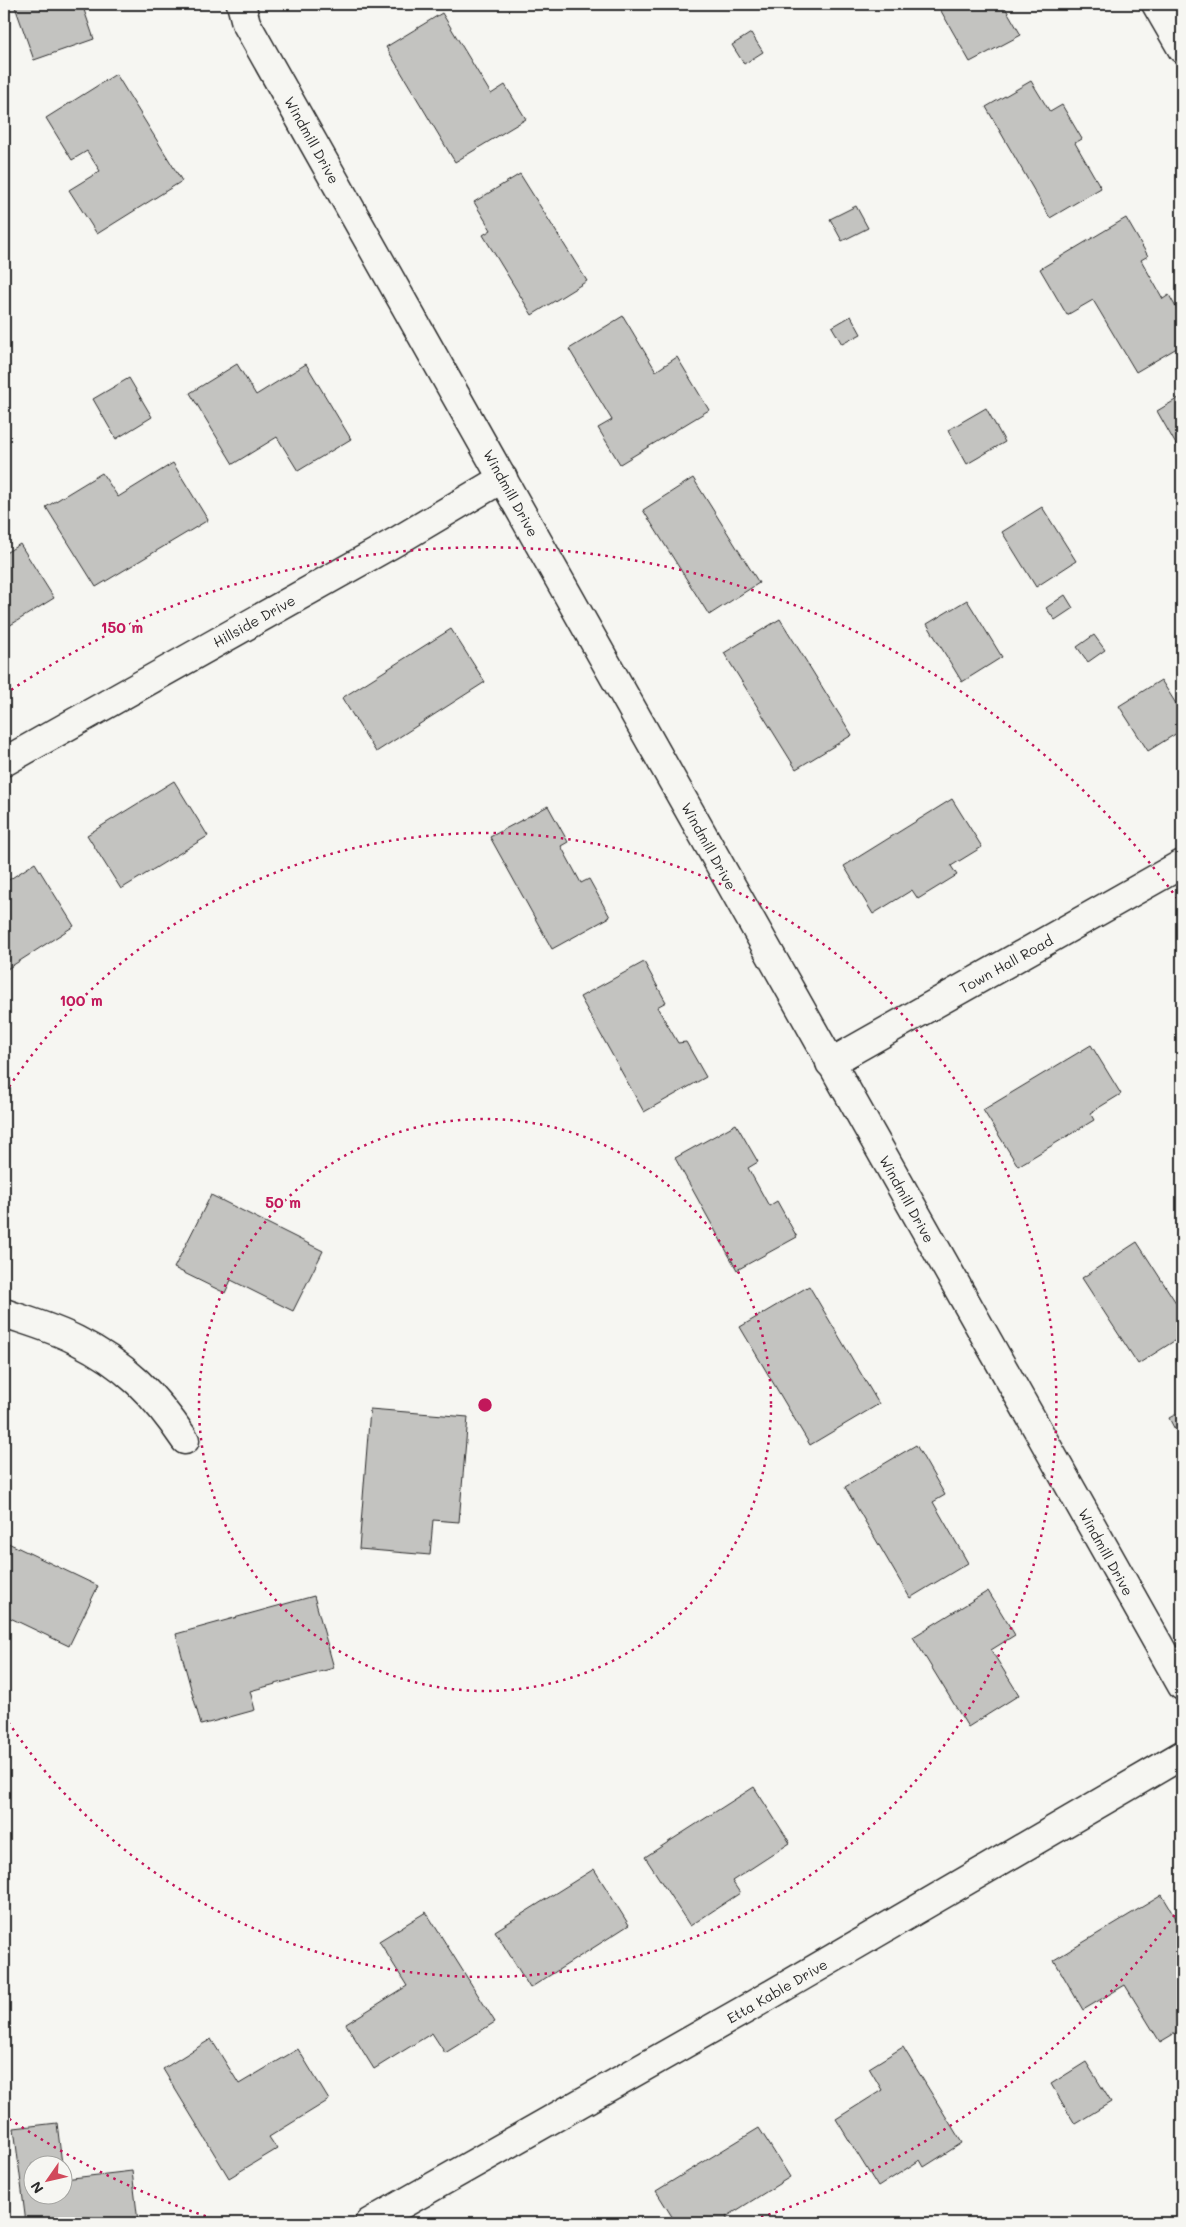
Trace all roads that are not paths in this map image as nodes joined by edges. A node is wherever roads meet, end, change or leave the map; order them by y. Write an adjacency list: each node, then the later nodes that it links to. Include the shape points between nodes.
1 (241, 4): 4 (street, Windmill Drive, via 246,23)
2 (1156, 4): 3 (street)
3 (1182, 49)
4 (503, 478): 5 (street, Hillside Drive); 7 (street, Windmill Drive)
5 (4, 762)
6 (1182, 864): 7 (street, Town Hall Road)
7 (830, 1063): 10 (street, Windmill Drive)
8 (4, 1313): 9 (street, via 74,1339 108,1357 164,1408)
9 (185, 1440)
10 (1182, 1686)
11 (1182, 1755): 12 (street, Etta Kable Drive, via 746,2009)
12 (369, 2223)

